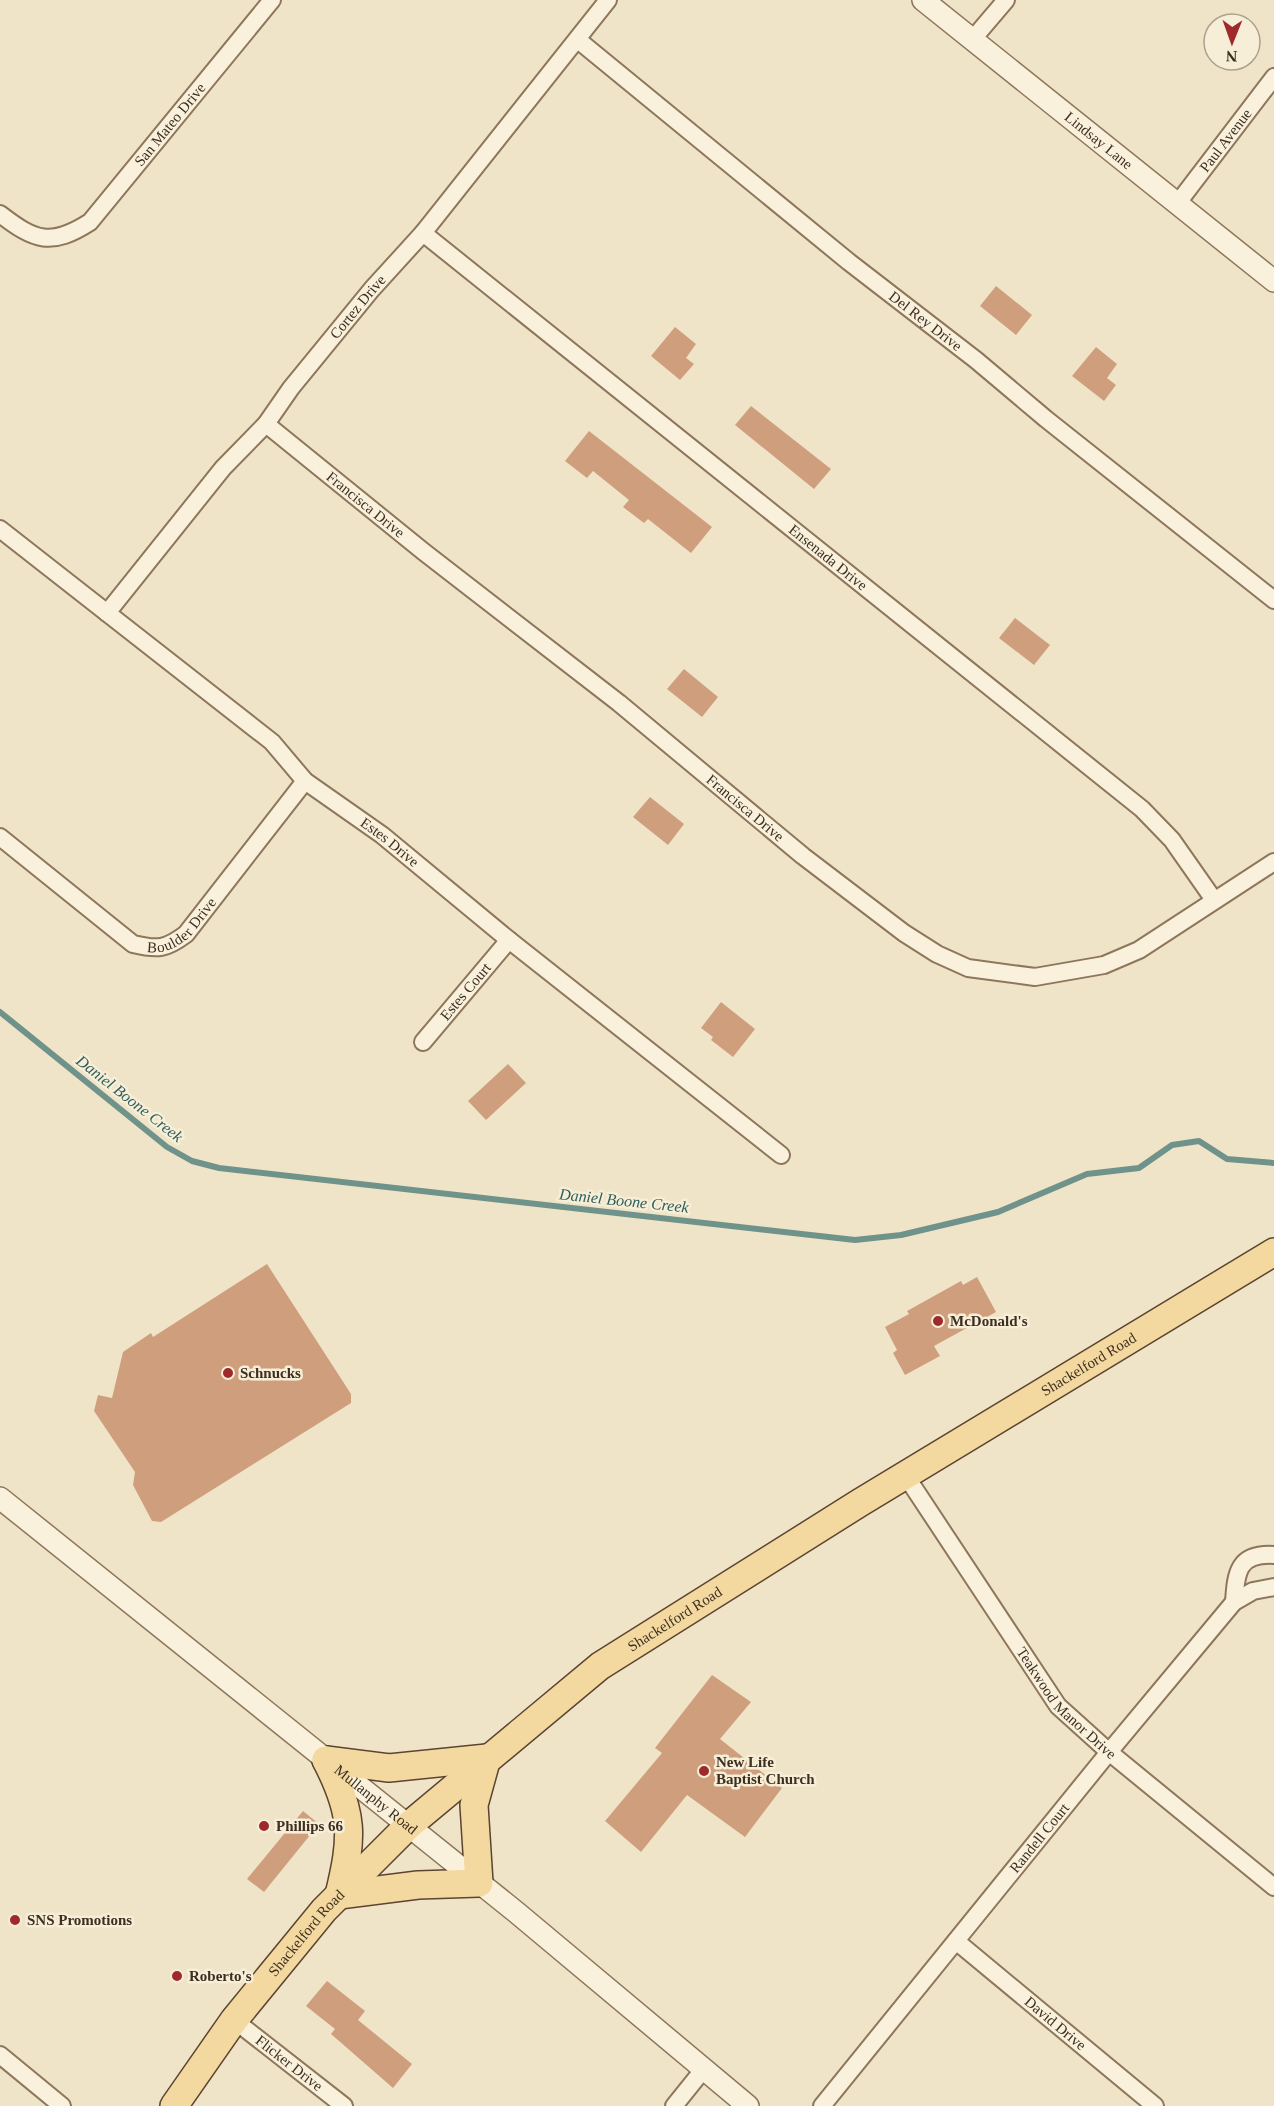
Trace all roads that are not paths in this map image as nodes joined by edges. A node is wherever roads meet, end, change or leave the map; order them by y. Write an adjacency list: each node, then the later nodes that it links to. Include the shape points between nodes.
1 (272, 0): 9 (street, San Mateo Drive, via 90,222 60,239 38,238)
2 (608, 0): 5 (street, Cortez Drive)
3 (923, 0): 6 (street, Lindsay Lane)
4 (1006, 0): 6 (street)
5 (578, 40): 10 (street, Cortez Drive); 14 (street, Del Rey Drive, via 849,262)
6 (972, 40): 8 (street, Lindsay Lane)
7 (1274, 77): 8 (street, Paul Avenue)
8 (1177, 204): 11 (street, Lindsay Lane)
9 (0, 214)
10 (423, 233): 12 (street, Cortez Drive, via 372,289); 19 (street, Ensenada Drive, via 1142,809 1172,840)
11 (1274, 281)
12 (266, 424): 15 (street, Cortez Drive, via 223,468); 19 (street, Francisca Drive, via 619,704 803,856 937,954 968,968 1004,974 1035,977 1069,973 1104,965 1139,950)
13 (0, 529): 15 (street, Estes Drive)
14 (1274, 600)
15 (107, 613): 16 (street, Estes Drive, via 272,742)
16 (305, 781): 17 (street, Boulder Drive, via 186,934 170,946 151,948 133,944); 20 (street, Estes Drive, via 382,836)
17 (0, 837)
18 (1274, 861): 19 (street, Francisca Drive)
19 (1214, 900)
20 (509, 940): 21 (street, Estes Court); 22 (street, Estes Drive)
21 (423, 1042)
22 (781, 1155)
23 (1274, 1252): 24 (main road, Shackelford Road)
24 (906, 1476): 29 (street, Teakwood Manor Drive, via 1059,1706); 30 (main road, Shackelford Road, via 600,1666)
25 (0, 1498): 31 (street, Mullanphy Road)
26 (1274, 1556): 28 (street, via 1247,1559 1240,1567)
27 (1271, 1587): 28 (street, Randell Court, via 1253,1591)
28 (1234, 1602): 29 (street, Randell Court)
29 (1109, 1752): 34 (street, Teakwood Manor Drive); 36 (street, Randell Court)
30 (487, 1758): 31 (main road, via 389,1768); 32 (main road, Shackelford Road); 33 (main road, via 474,1805)
31 (326, 1760): 32 (street, Mullanphy Road); 35 (main road, via 343,1792 349,1823 347,1863)
32 (408, 1826): 33 (street, Mullanphy Road); 35 (main road, Shackelford Road)
33 (479, 1883): 35 (main road, via 418,1885); 39 (street, Mullanphy Road)
34 (1274, 1887)
35 (339, 1895): 37 (main road, Shackelford Road)
36 (956, 1941): 45 (street, Randell Court); 46 (street, David Drive)
37 (234, 2020): 41 (main road, Shackelford Road); 42 (street, Flicker Drive)
38 (0, 2055): 40 (street)
39 (703, 2070): 43 (street); 44 (street, Mullanphy Road)
40 (62, 2106)
41 (174, 2106)
42 (344, 2106)
43 (674, 2106)
44 (748, 2106)
45 (822, 2106)
46 (1155, 2106)

